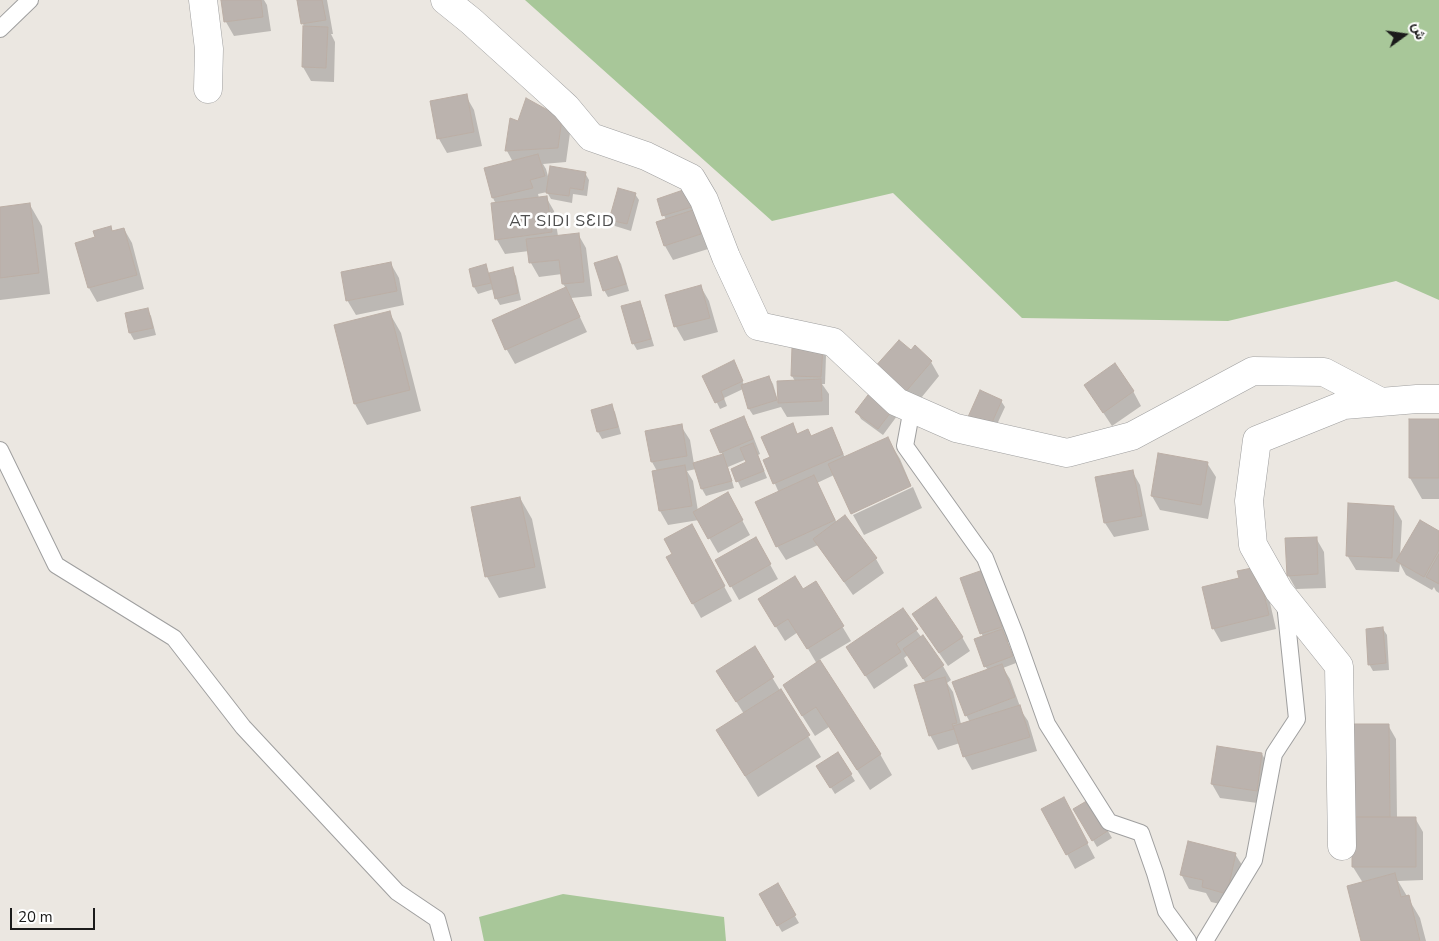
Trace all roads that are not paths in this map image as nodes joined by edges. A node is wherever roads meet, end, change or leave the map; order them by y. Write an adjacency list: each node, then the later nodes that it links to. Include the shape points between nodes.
1 (30, 0): 4 (lane)
2 (203, 0): 5 (street, via 209,49)
3 (445, 0): 8 (street, via 566,107 591,137 646,156 691,178 704,200 758,326 833,342 897,402)
4 (0, 29)
5 (208, 89)
6 (1439, 399): 7 (street)
7 (1381, 402): 8 (street, via 1324,372 1253,372 1132,436 1067,453 956,428); 10 (street, via 1344,404 1257,440 1248,501 1253,545)
8 (912, 408): 13 (lane, via 905,446 985,558 1047,724 1109,822 1141,833 1166,911)
9 (0, 450): 12 (lane, via 56,565 174,638 243,727 397,892 437,919)
10 (1285, 598): 11 (street, via 1339,666); 14 (lane, via 1296,719 1274,754 1254,860)
11 (1342, 846)
12 (443, 941)
13 (1188, 941)
14 (1205, 941)

